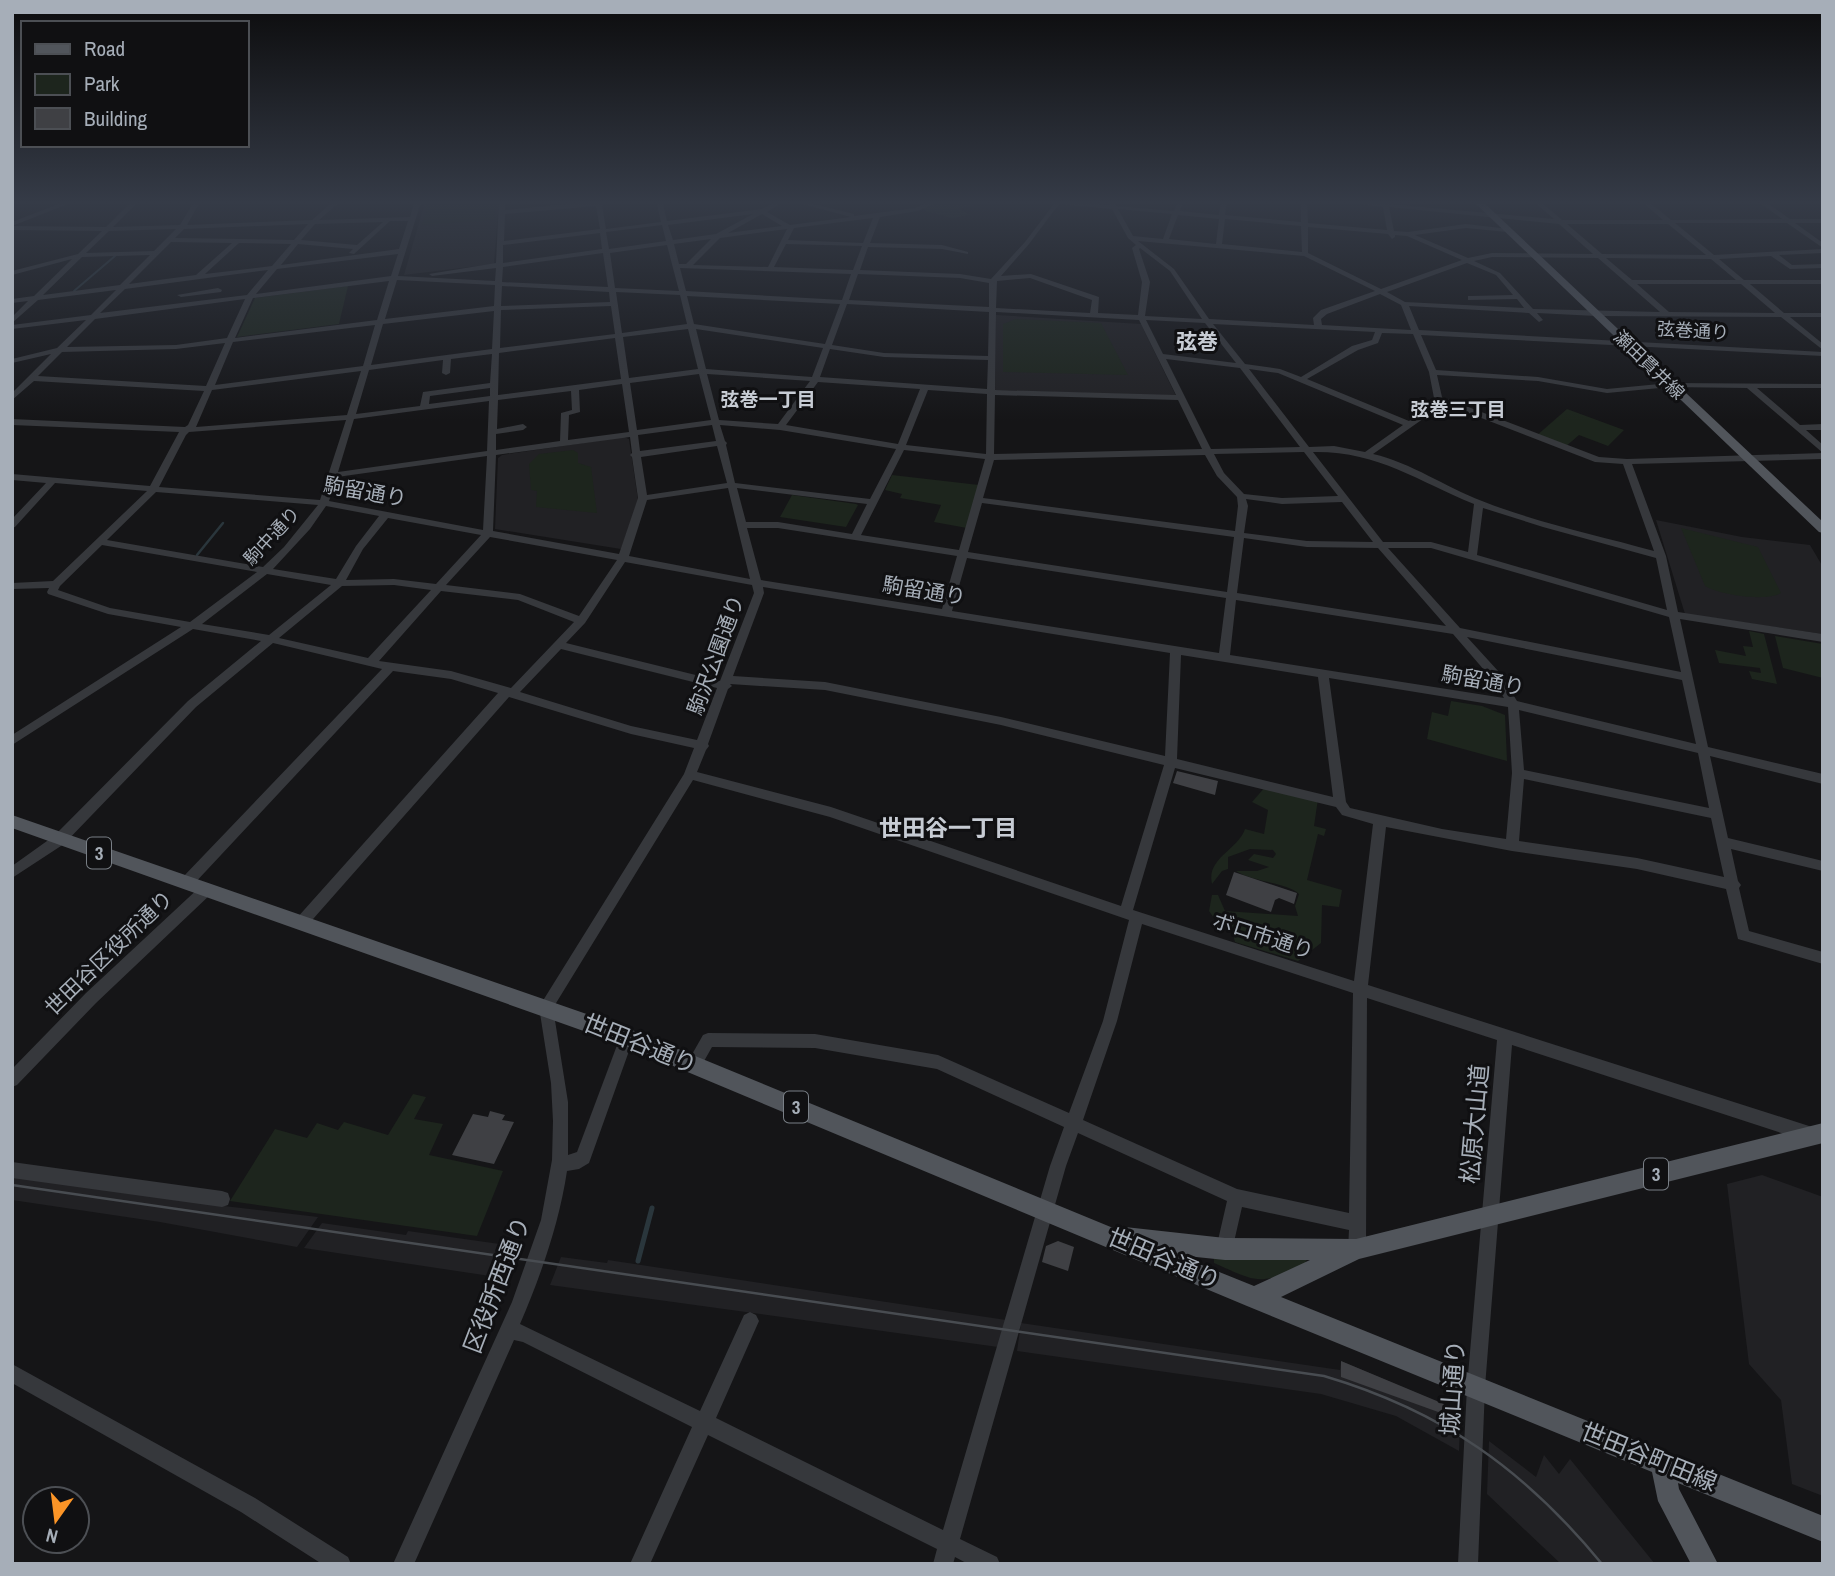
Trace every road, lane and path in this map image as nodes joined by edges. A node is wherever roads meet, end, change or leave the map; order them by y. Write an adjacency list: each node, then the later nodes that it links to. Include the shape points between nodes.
1 (62, 274): 39 (street)
2 (135, 274): 31 (street)
3 (202, 274): 22 (street)
4 (225, 274): 22 (street)
5 (269, 274): 37 (street)
6 (395, 274): 24 (street, 駒中通り)
7 (439, 274): 25 (street)
8 (498, 274): 30 (street)
9 (609, 274): 32 (street)
10 (677, 274): 34 (street, 駒沢公園通り)
11 (848, 274): 12 (street)
12 (856, 274): 26 (street); 42 (street)
13 (1000, 274): 26 (street)
14 (1143, 274): 55 (street)
15 (1174, 274): 58 (street)
16 (1344, 274): 35 (street)
17 (1431, 274): 35 (street)
18 (1497, 274): 38 (street)
19 (1554, 274): 50 (main road, 瀬田貫井線)
20 (1621, 274): 27 (street)
21 (1732, 274): 28 (street)
22 (198, 277): 23 (street)
23 (186, 278): 31 (street); 36 (street)
24 (394, 278): 25 (street, 弦巻通り); 37 (street, 弦巻通り); 56 (street, 駒中通り)
25 (408, 278): 30 (street, 弦巻通り)
26 (994, 280): 47 (street); 49 (street, via 1031,276 1061,285 1096,299)
27 (1631, 282): 28 (street); 51 (street)
28 (1742, 282): 29 (street); 52 (street)
29 (1823, 282)
30 (498, 283): 32 (street, 弦巻通り); 46 (street)
31 (122, 286): 39 (street); 54 (street)
32 (611, 288): 34 (street, 弦巻通り); 43 (street)
33 (218, 289): 36 (street)
34 (682, 291): 42 (street, 弦巻通り); 60 (street, 駒沢公園通り)
35 (1379, 292): 44 (street); 61 (street, via 1324,312 1317,318)
36 (181, 295): 45 (street)
37 (250, 296): 45 (street, 弦巻通り); 65 (street)
38 (1520, 297): 40 (street); 48 (street)
39 (36, 298): 41 (street); 59 (street)
40 (1471, 298)
41 (12, 300)
42 (846, 301): 47 (street, 弦巻通り); 67 (street)
43 (613, 304): 46 (street); 64 (street)
44 (1404, 304): 48 (street); 63 (street)
45 (178, 305): 54 (street, 弦巻通り)
46 (497, 308): 56 (street); 69 (street)
47 (992, 309): 49 (street, 弦巻通り); 74 (street)
48 (1533, 311): 50 (street); 57 (street)
49 (1094, 314): 55 (street, 弦巻通り)
50 (1596, 314): 51 (street); 66 (main road, 瀬田貫井線)
51 (1667, 314): 52 (street)
52 (1782, 315): 53 (street); 68 (street)
53 (1823, 315)
54 (93, 316): 59 (street, 弦巻通り); 70 (street)
55 (1141, 317): 58 (street, 弦巻通り); 73 (street)
56 (381, 320): 65 (street); 76 (street, 駒中通り)
57 (1539, 320)
58 (1207, 321): 61 (street, 弦巻通り); 77 (street)
59 (12, 324)
60 (691, 326): 64 (street); 67 (street); 78 (street, 駒沢公園通り)
61 (1318, 326): 62 (street, 弦巻通り)
62 (1380, 330): 63 (street, 弦巻通り); 82 (street, via 1376,341)
63 (1416, 332): 66 (street, 弦巻通り); 79 (street)
64 (618, 335): 69 (street); 84 (street)
65 (230, 340): 70 (street, via 176,347); 89 (street)
66 (1627, 343): 71 (street, 弦巻通り); 86 (main road, 瀬田貫井線)
67 (828, 347): 74 (street, via 932,358); 83 (street)
68 (1823, 348)
69 (495, 349): 72 (street); 85 (street)
70 (59, 350): 75 (street); 81 (street)
71 (1823, 354)
72 (447, 355): 76 (street); 80 (street)
73 (1160, 356): 77 (street); 95 (street)
74 (991, 358): 92 (street)
75 (12, 361)
76 (368, 365): 89 (street); 98 (street, 駒中通り)
77 (1242, 366): 82 (street); 112 (street)
78 (704, 371): 83 (street); 84 (street); 100 (street, 駒沢公園通り)
79 (1433, 372): 86 (street, via 1538,379 1597,390); 96 (street)
80 (446, 373)
81 (31, 378): 89 (street); 93 (street)
82 (1304, 378): 101 (street)
83 (815, 380): 91 (street); 103 (street)
84 (624, 381): 90 (street); 108 (street)
85 (494, 385): 94 (street); 97 (street, via 426,394)
86 (1670, 385): 87 (street); 120 (main road, 瀬田貫井線)
87 (1750, 386): 88 (street); 105 (street)
88 (1823, 386)
89 (208, 388): 106 (street)
90 (575, 388): 94 (street); 109 (street, via 576,412 565,414)
91 (925, 388): 92 (street); 111 (street)
92 (990, 392): 95 (street); 119 (street)
93 (12, 397)
94 (493, 398): 97 (street); 107 (street)
95 (1181, 398): 114 (street)
96 (1438, 398): 101 (street); 121 (street, via 1564,448)
97 (424, 407): 98 (street)
98 (351, 417): 106 (street); 122 (street, 駒中通り)
99 (12, 422): 106 (street)
100 (717, 422): 103 (street); 108 (street); 110 (street, 駒沢公園通り)
101 (1409, 424): 116 (street)
102 (523, 427): 107 (street)
103 (780, 427): 111 (street)
104 (1823, 427): 105 (street)
105 (1797, 428): 113 (street)
106 (187, 430): 126 (street)
107 (493, 432): 115 (street)
108 (632, 434): 109 (street); 117 (street)
109 (564, 443): 115 (street)
110 (723, 443): 117 (street); 125 (street, 駒沢公園通り)
111 (901, 447): 119 (street); 131 (street)
112 (1307, 450): 114 (street); 116 (street); 129 (street)
113 (1823, 450)
114 (1208, 452): 119 (street); 127 (street, via 1220,474)
115 (491, 453): 122 (street); 138 (street)
116 (1368, 453): 133 (street)
117 (635, 455): 128 (street)
118 (1823, 456): 120 (street)
119 (990, 457): 130 (street)
120 (1749, 458): 121 (street); 137 (main road, 瀬田貫井線)
121 (1628, 462): 145 (street)
122 (333, 475): 132 (street, 駒中通り)
123 (12, 477): 124 (street, 駒留通り)
124 (52, 481): 126 (street, 駒留通り); 136 (street)
125 (733, 485): 128 (street); 131 (street); 135 (street, 駒沢公園通り)
126 (155, 488): 132 (street, 駒留通り); 141 (street)
127 (1241, 496): 129 (street, via 1282,501); 139 (street)
128 (643, 498): 146 (street)
129 (1344, 499): 142 (street)
130 (980, 500): 139 (street); 143 (street)
131 (873, 502): 140 (street)
132 (324, 503): 134 (street, 駒留通り); 147 (street, 駒中通り, via 304,533)
133 (1479, 503): 144 (street); 145 (street)
134 (385, 514): 138 (street, 駒留通り); 148 (street)
135 (744, 524): 140 (street); 149 (street, 駒沢公園通り)
136 (12, 525)
137 (1823, 529)
138 (488, 533): 146 (street, 駒留通り); 152 (street)
139 (1240, 536): 142 (street, via 1307,544); 153 (street)
140 (855, 537): 143 (street)
141 (100, 542): 147 (street); 150 (street)
142 (1379, 543): 144 (street, via 1431,545); 158 (street)
143 (964, 555): 153 (street); 154 (street)
144 (1472, 556): 155 (street)
145 (1661, 556): 155 (street)
146 (623, 558): 149 (street, 駒留通り); 156 (street)
147 (267, 571): 148 (street); 157 (street, 駒中通り)
148 (339, 583): 152 (street); 160 (street)
149 (757, 583): 154 (street, 駒留通り); 168 (street, 駒沢公園通り, via 758,597)
150 (56, 584): 151 (street); 157 (street, via 52,592 108,611)
151 (12, 586)
152 (439, 587): 156 (street, via 520,597); 164 (street)
153 (1232, 596): 158 (street); 163 (street)
154 (946, 614): 162 (street, 駒留通り)
155 (1674, 615): 159 (street); 167 (street)
156 (581, 621): 161 (street)
157 (190, 627): 160 (street); 171 (street, 駒中通り)
158 (1457, 631): 167 (street); 170 (street)
159 (1823, 638)
160 (269, 639): 164 (street); 182 (street, via 192,704)
161 (558, 645): 168 (street); 169 (street)
162 (1176, 650): 163 (street, 駒留通り); 174 (street)
163 (1224, 658): 166 (street, 駒留通り)
164 (371, 663): 165 (street)
165 (390, 667): 169 (street, via 437,672); 187 (street)
166 (1323, 674): 170 (street, 駒留通り); 178 (street)
167 (1686, 677): 173 (street)
168 (727, 683): 172 (street, 駒沢公園通り); 174 (street, via 825,686)
169 (510, 692): 172 (street, via 631,730); 191 (street)
170 (1513, 705): 173 (street, 駒留通り); 175 (street)
171 (12, 741)
172 (703, 746): 176 (street, 駒沢公園通り)
173 (1702, 750): 177 (street, 駒留通り); 179 (street)
174 (1171, 761): 178 (street); 190 (street)
175 (1518, 773): 179 (street); 184 (street)
176 (690, 775): 190 (street, ボロ市通り, via 831,812); 194 (street, 駒沢公園通り)
177 (1823, 779)
178 (1340, 803): 181 (street, via 1346,813)
179 (1717, 814): 183 (street)
180 (12, 821): 182 (main road, 世田谷通り / 3)
181 (1380, 822): 184 (street); 193 (street)
182 (60, 840): 186 (street); 187 (main road, 世田谷通り / 3)
183 (1723, 842): 185 (street); 188 (street)
184 (1512, 846): 188 (street, via 1619,860)
185 (1823, 866)
186 (12, 873)
187 (187, 882): 189 (main road, 世田谷通り / 3)
188 (1734, 885): 192 (street, via 1743,935)
189 (207, 889): 191 (main road, 世田谷通り / 3); 198 (street, 世田谷区役所通り)
190 (1131, 915): 193 (street, ボロ市通り); 199 (street, via 1110,1021)
191 (301, 923): 194 (main road, 世田谷通り / 3)
192 (1823, 958)
193 (1360, 989): 196 (street, ボロ市通り); 207 (street)
194 (546, 1007): 195 (main road, 世田谷通り / 3); 201 (street, 区役所西通り, via 559,1076)
195 (627, 1037): 197 (main road, 世田谷通り / 3); 201 (street, via 583,1157)
196 (1505, 1037): 200 (street, ボロ市通り); 206 (street, 松原大山道)
197 (694, 1065): 199 (street, via 708,1040 815,1041 938,1062); 205 (main road, 世田谷通り / 3)
198 (12, 1080)
199 (1073, 1123): 203 (street); 205 (street)
200 (1820, 1136): 206 (main road, 3)
201 (559, 1164): 214 (street, 区役所西通り, via 537,1261)
202 (12, 1170): 204 (street)
203 (1236, 1197): 207 (street); 210 (street)
204 (222, 1199)
205 (1045, 1210): 208 (main road, 世田谷通り / 3); 220 (street)
206 (1490, 1215): 209 (street, 城山通り); 211 (main road, 3)
207 (1356, 1223): 211 (street)
208 (1109, 1236): 210 (main road); 212 (main road, 世田谷通り / 3)
209 (1488, 1246): 216 (street, 城山通り)
210 (1225, 1249): 211 (main road)
211 (1357, 1249): 212 (main road, 3)
212 (1255, 1298): 216 (main road, 世田谷通り / 3)
213 (750, 1321): 217 (street)
214 (509, 1330): 217 (street); 222 (street, 区役所西通り)
215 (12, 1373): 221 (street)
216 (1476, 1387): 218 (main road, 世田谷町田線 / 3); 226 (street, 城山通り)
217 (704, 1423): 220 (street); 223 (street)
218 (1663, 1463): 219 (main road, 世田谷町田線 / 3); 227 (main road, via 1667,1492)
219 (1823, 1529)
220 (948, 1544): 224 (street); 225 (street)
221 (341, 1564)
222 (402, 1564)
223 (640, 1564)
224 (943, 1564)
225 (990, 1564)
226 (1468, 1564)
227 (1705, 1564)

